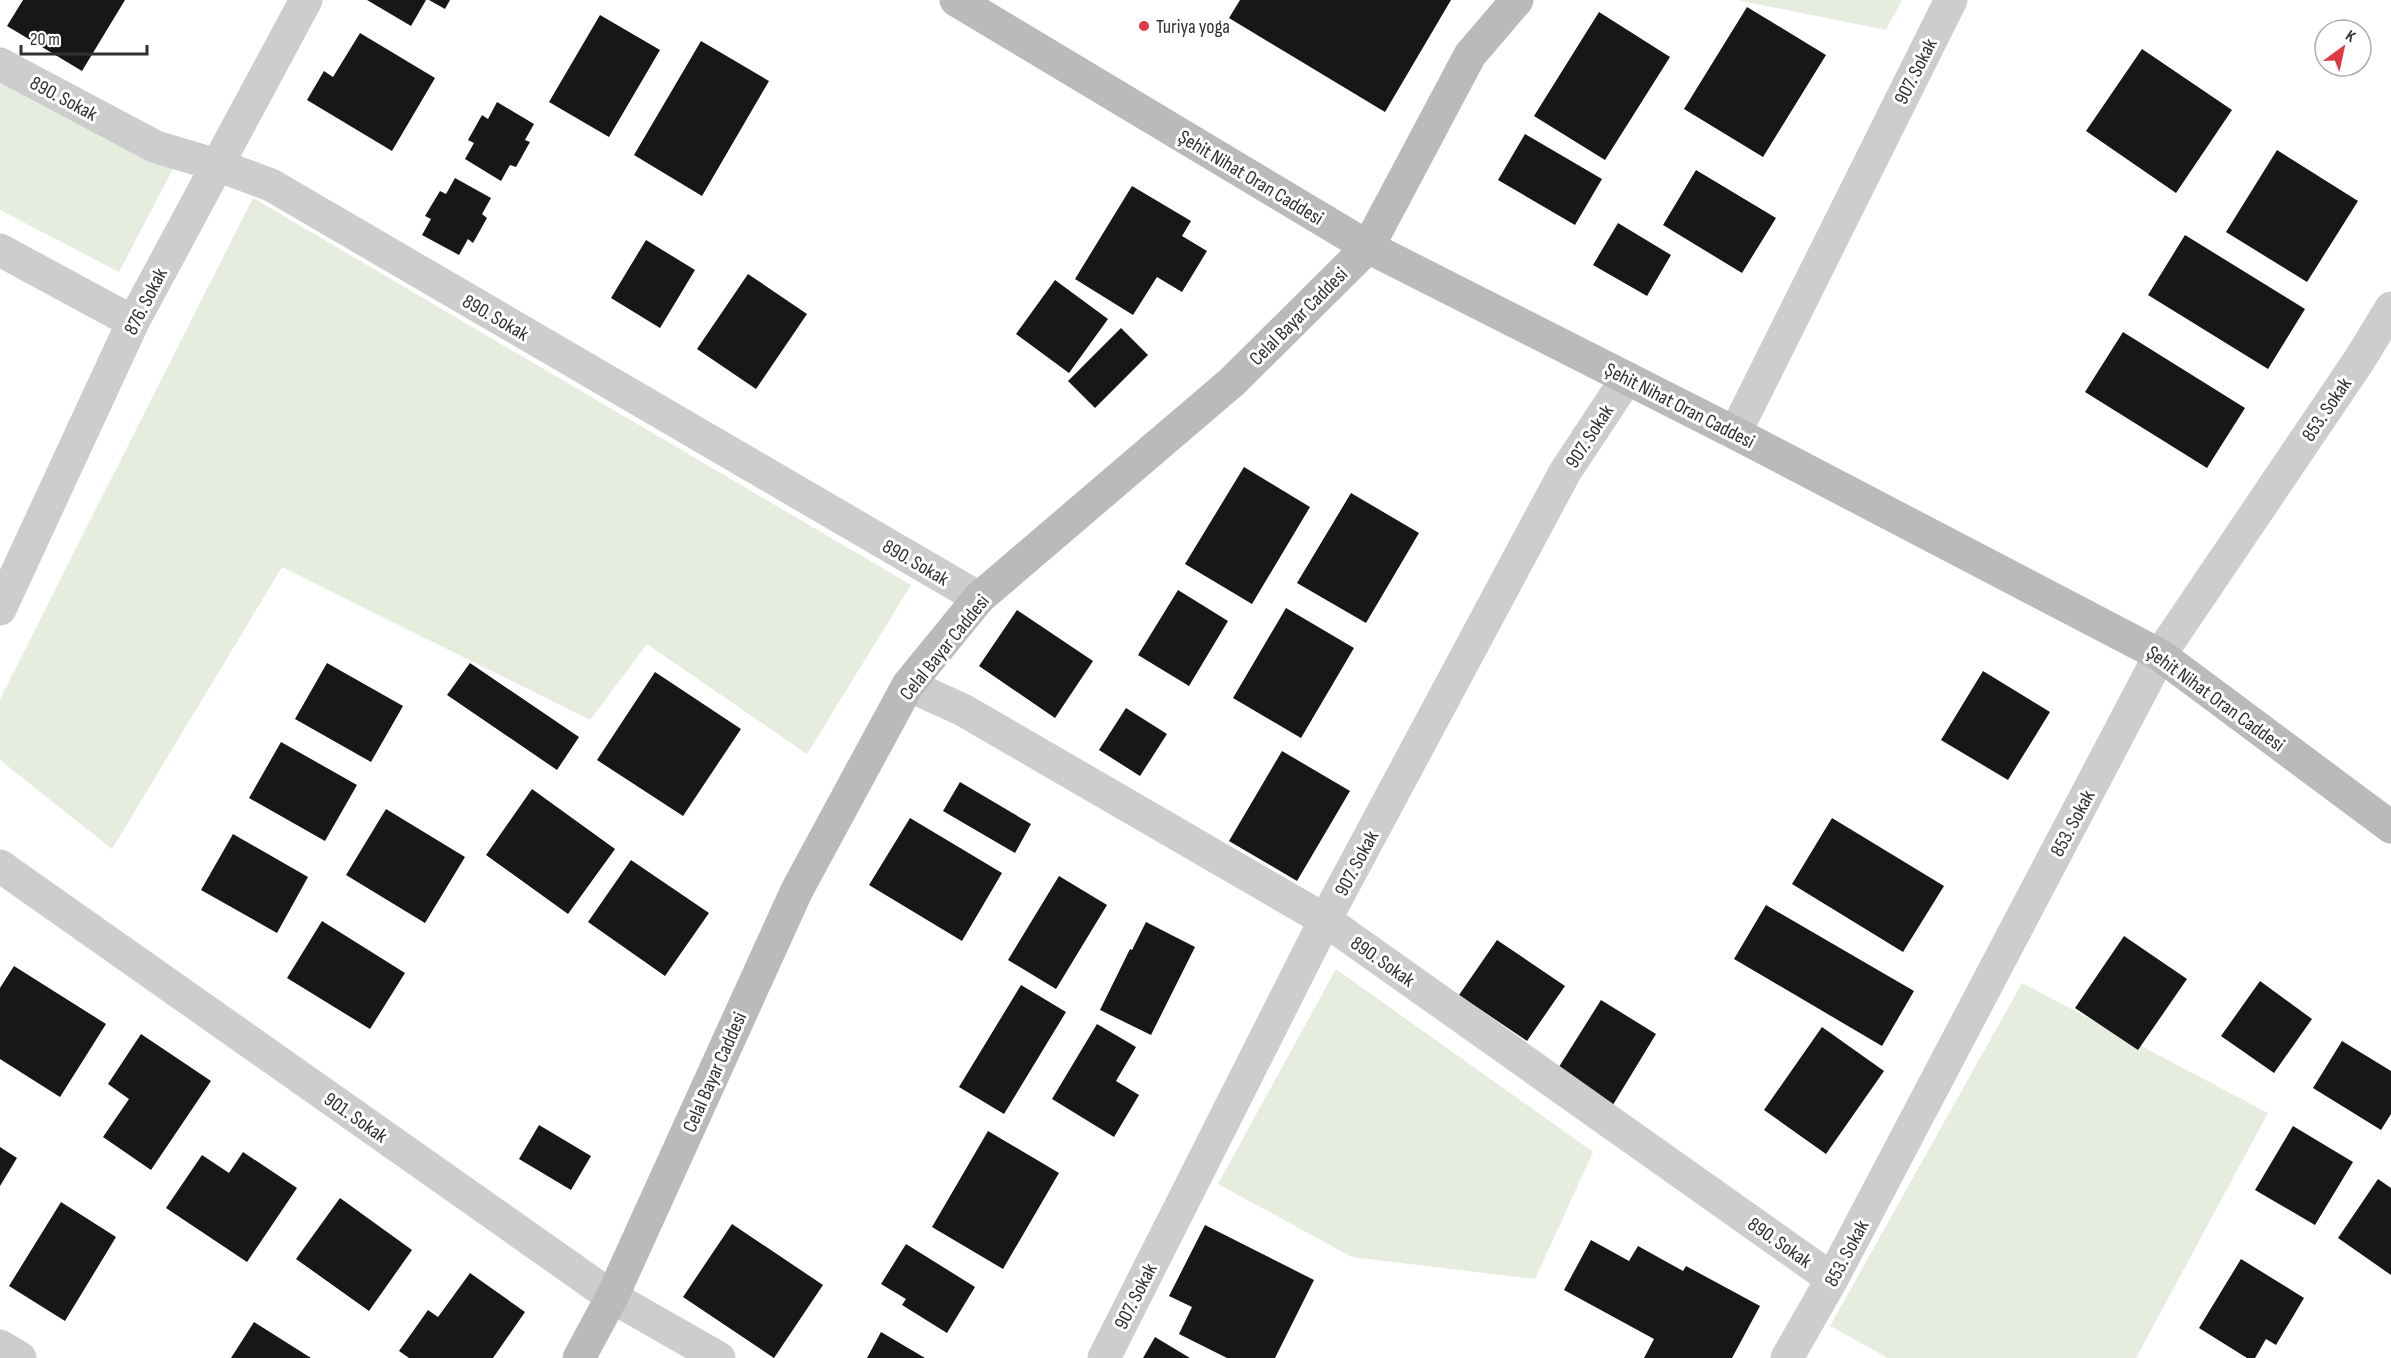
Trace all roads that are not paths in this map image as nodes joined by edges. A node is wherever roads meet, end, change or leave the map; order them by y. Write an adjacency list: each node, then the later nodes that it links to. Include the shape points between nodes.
1 (306, 0): 6 (street, 876. Sokak)
2 (1517, 0): 7 (street, Celal Bayar Caddesi, via 1470,55)
3 (1951, 0): 12 (street, 907. Sokak)
4 (963, 2): 7 (street, Şehit Nihat Oran Caddesi)
5 (0, 64): 6 (street, 890. Sokak, via 156,147)
6 (217, 165): 10 (street, 876. Sokak); 13 (street, 890. Sokak, via 270,185)
7 (1368, 248): 11 (street, Şehit Nihat Oran Caddesi); 13 (street, Celal Bayar Caddesi, via 1233,381)
8 (0, 250): 10 (street)
9 (2391, 308): 15 (street, 853. Sokak)
10 (133, 322): 14 (street, 876. Sokak)
11 (1627, 378): 12 (street, Şehit Nihat Oran Caddesi); 19 (street, 907. Sokak, via 1565,472)
12 (1735, 433): 15 (street, Şehit Nihat Oran Caddesi)
13 (980, 598): 16 (street, Celal Bayar Caddesi)
14 (0, 609)
15 (2160, 655): 17 (street, Şehit Nihat Oran Caddesi); 20 (street, 853. Sokak)
16 (908, 685): 19 (street, 890. Sokak, via 963,710); 21 (street, Celal Bayar Caddesi, via 797,890)
17 (2391, 827)
18 (0, 866): 21 (street, 901. Sokak)
19 (1325, 920): 20 (street, 890. Sokak); 26 (street, 907. Sokak)
20 (1832, 1279): 27 (street, 853. Sokak)
21 (612, 1297): 24 (street, Celal Bayar Caddesi); 25 (street, 901. Sokak)
22 (0, 1346): 23 (street)
23 (20, 1358)
24 (579, 1358)
25 (719, 1358)
26 (1104, 1358)
27 (1787, 1358)

